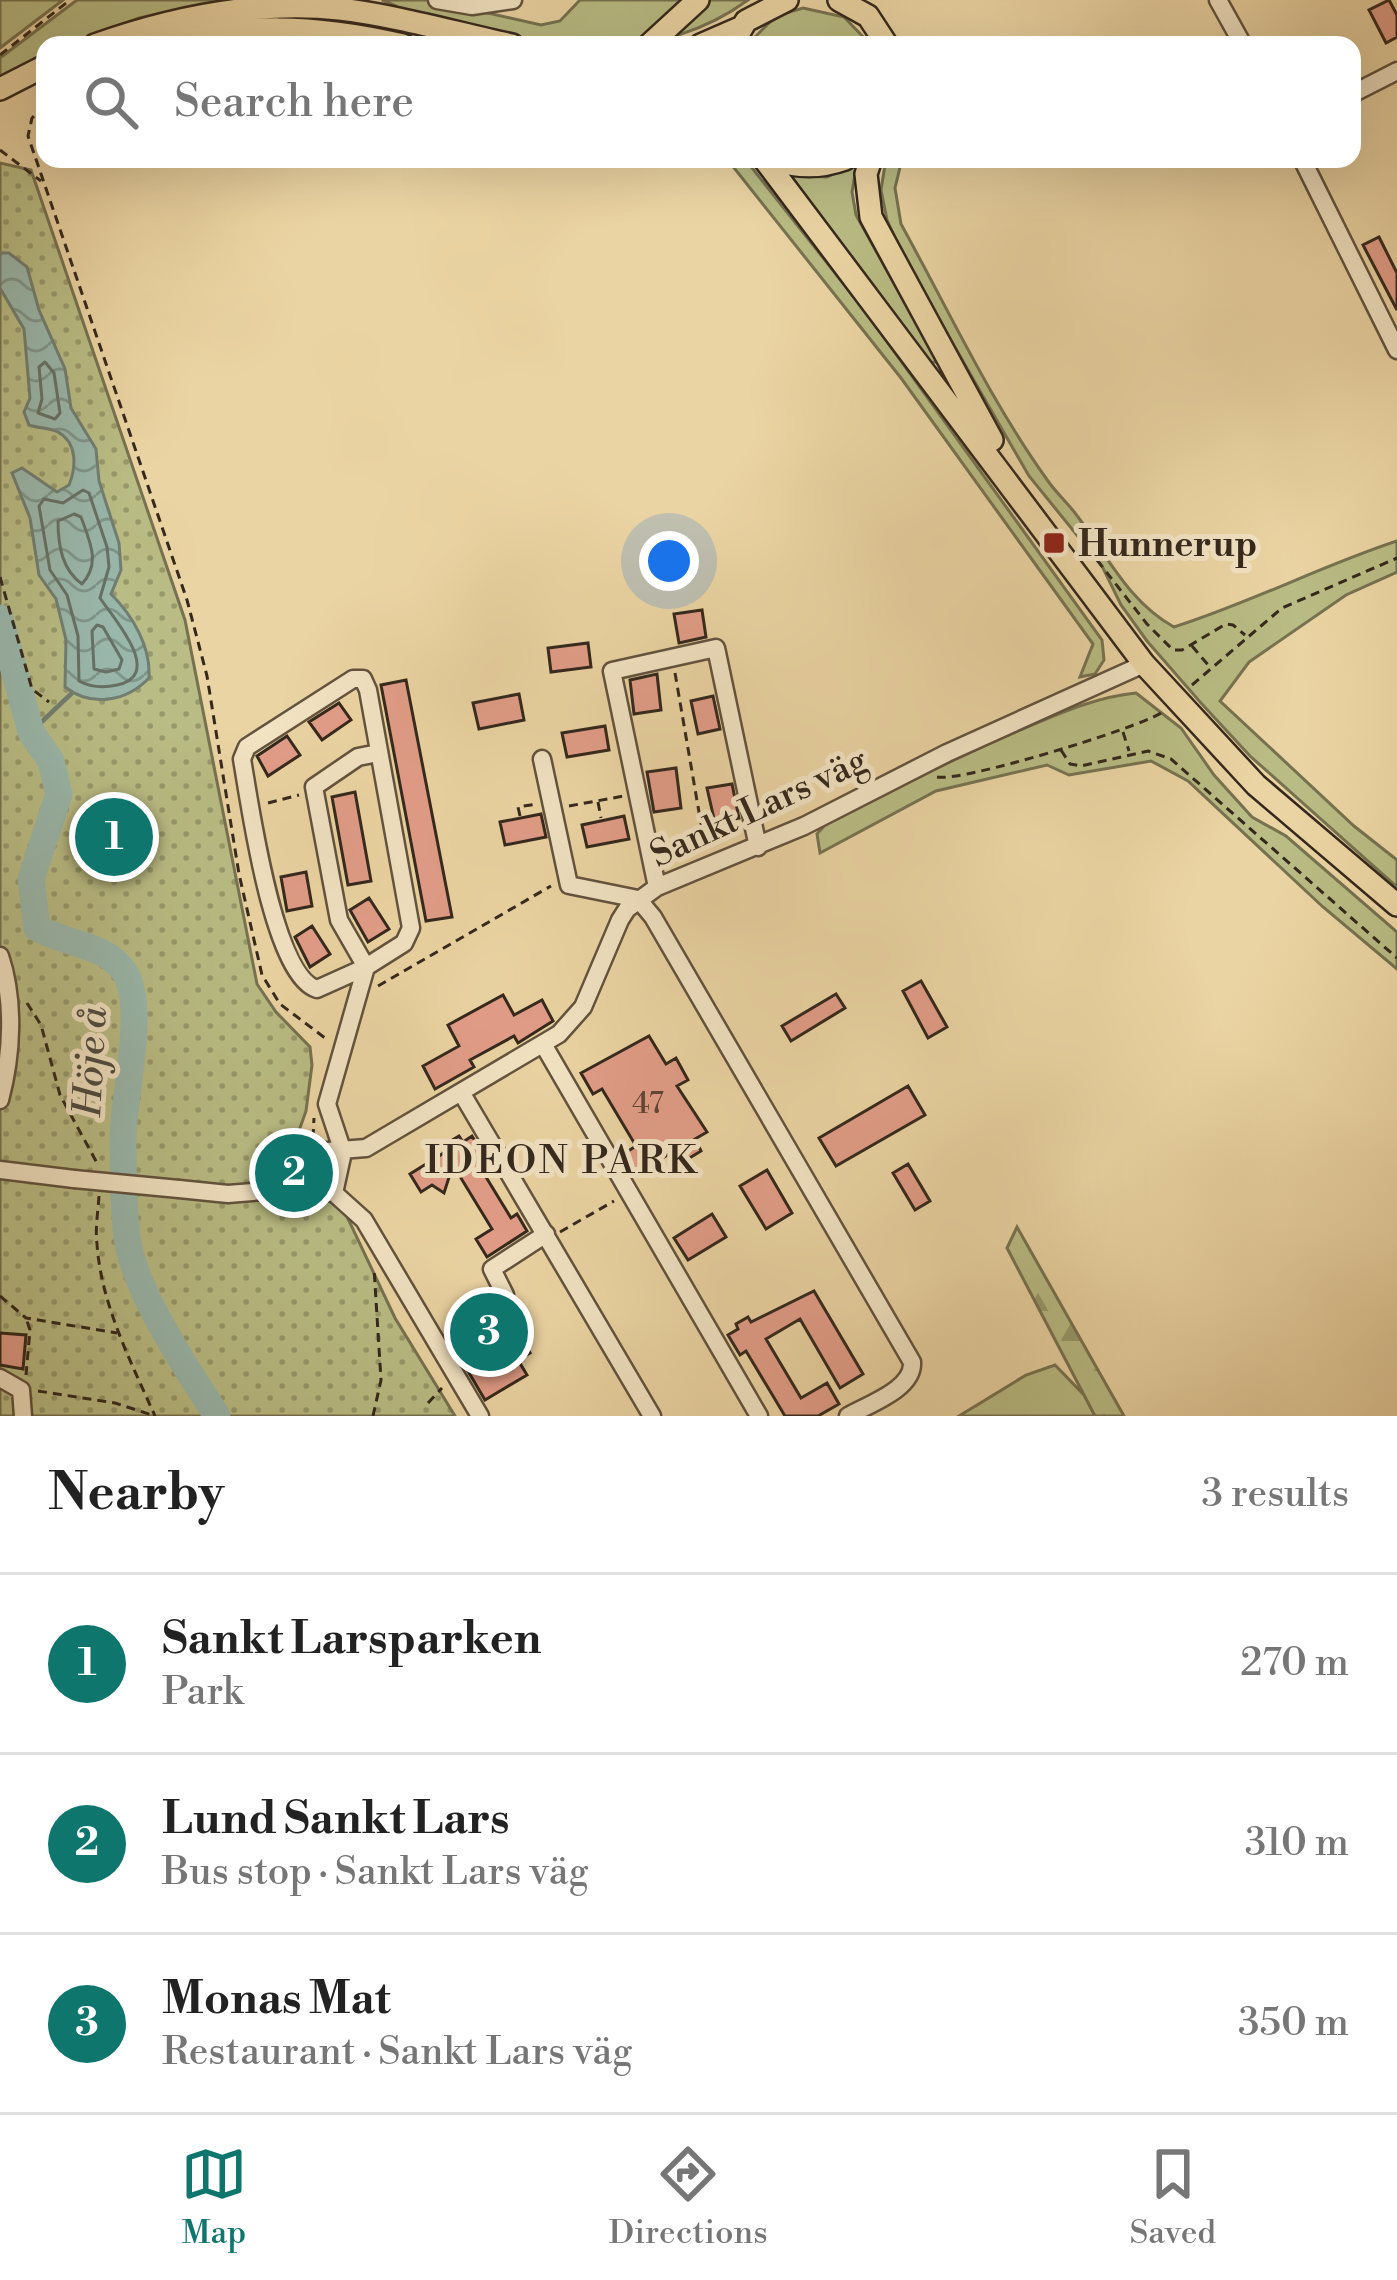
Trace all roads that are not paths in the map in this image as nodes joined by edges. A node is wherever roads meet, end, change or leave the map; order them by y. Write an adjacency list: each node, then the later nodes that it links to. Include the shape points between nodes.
1 (437, 0): 2 (street)
2 (513, 0)
3 (698, 0): 14 (main road)
4 (839, 0): 16 (main road, via 868,16)
5 (1218, 0): 17 (street)
6 (346, 3): 8 (street, via 332,22); 9 (main road, via 253,7); 12 (street, via 358,26); 13 (main road)
7 (773, 3): 15 (main road)
8 (304, 27): 10 (main road); 11 (main road)
9 (127, 36)
10 (197, 36)
11 (361, 36)
12 (375, 36)
13 (476, 36)
14 (659, 36)
15 (736, 36)
16 (881, 36)
17 (1238, 36)
18 (36, 71): 22 (main road)
19 (1397, 71): 21 (street)
20 (36, 78): 22 (main road)
21 (1361, 89)
22 (0, 90)
23 (771, 168): 27 (main road)
24 (868, 168): 27 (main road, via 871,218)
25 (1306, 168): 26 (street)
26 (1397, 350)
27 (1023, 498): 28 (main road)
28 (1144, 664): 31 (street, Sankt Lars väg); 34 (main road, via 1256,784)
29 (378, 753): 36 (street, via 411,928); 36 (street, via 314,787 338,920); 36 (street, via 363,679 247,747 242,759 278,937 305,983 317,989)
30 (542, 759): 33 (street, via 569,885)
31 (758, 847): 32 (street, Sankt Lars väg); 32 (street, via 716,648 612,671)
32 (657, 887): 33 (street, Sankt Lars väg)
33 (638, 899): 37 (street, Sankt Lars väg, via 620,920 577,1018); 51 (street, via 912,1362 908,1382)
34 (1397, 905)
35 (0, 956): 39 (street, via 10,1060)
36 (364, 982): 40 (street, via 327,1104)
37 (543, 1044): 38 (street, Sankt Lars väg); 50 (street)
38 (461, 1092): 40 (street, Sankt Lars väg, via 366,1148); 44 (street)
39 (0, 1100)
40 (343, 1152): 42 (street, Sankt Lars väg, via 316,1152); 43 (street)
41 (0, 1170): 42 (street, bridge, via 228,1194)
42 (277, 1191): 43 (street)
43 (334, 1193): 48 (street, via 370,1231)
44 (547, 1237): 45 (street, via 492,1269); 49 (street)
45 (505, 1295)
46 (0, 1378): 47 (street, via 21,1390)
47 (23, 1416)
48 (480, 1416)
49 (652, 1416)
50 (759, 1416)
51 (848, 1416)

